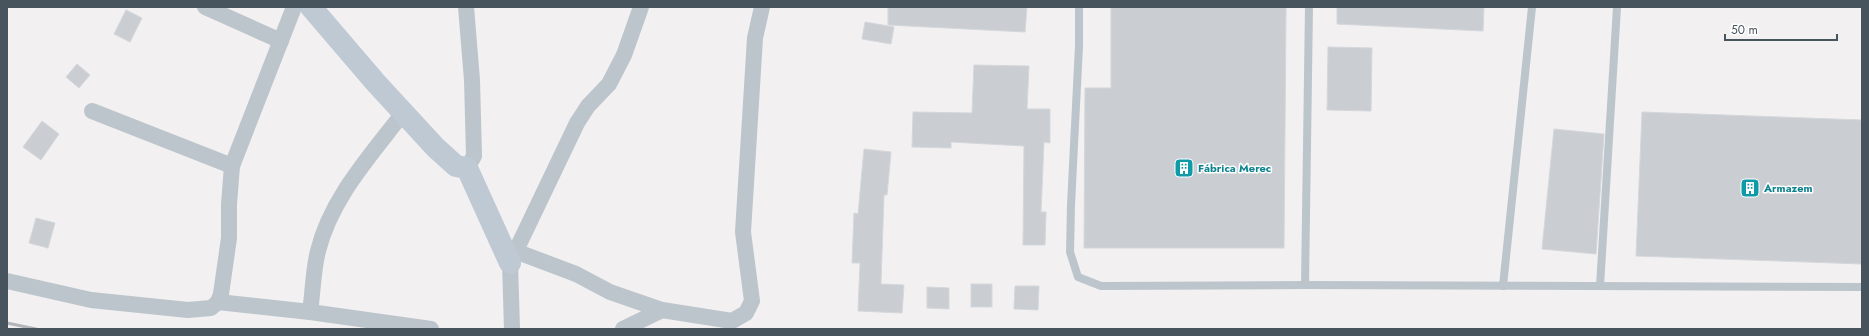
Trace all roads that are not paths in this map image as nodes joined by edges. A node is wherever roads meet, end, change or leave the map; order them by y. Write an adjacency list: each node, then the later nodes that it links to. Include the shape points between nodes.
1 (205, 7): 11 (street)
2 (294, 7): 11 (street)
3 (311, 7): 13 (street)
4 (466, 7): 15 (street, via 472,80 474,156)
5 (641, 7): 16 (street, via 624,55 609,84 588,106 577,123)
6 (762, 7): 23 (street, via 755,38 743,232 752,301 746,313 732,321)
7 (1079, 7): 18 (lane, via 1070,252 1078,277 1101,286)
8 (1309, 7): 18 (lane)
9 (1532, 7): 19 (lane)
10 (1617, 7): 20 (lane)
11 (281, 41): 14 (street)
12 (92, 111): 14 (street)
13 (403, 113): 15 (street, via 456,166); 24 (street, via 334,209 318,251)
14 (232, 166): 22 (street, via 228,238)
15 (467, 168): 16 (street)
16 (513, 257): 23 (street, via 576,274 610,292); 26 (street)
17 (7, 281): 22 (street, via 91,300 188,310 211,308)
18 (1306, 284): 19 (lane)
19 (1503, 286): 20 (lane)
20 (1600, 286): 21 (lane)
21 (1862, 287)
22 (218, 302): 24 (street)
23 (662, 310): 27 (street)
24 (310, 312): 25 (street)
25 (431, 329)
26 (512, 329)
27 (623, 329)

